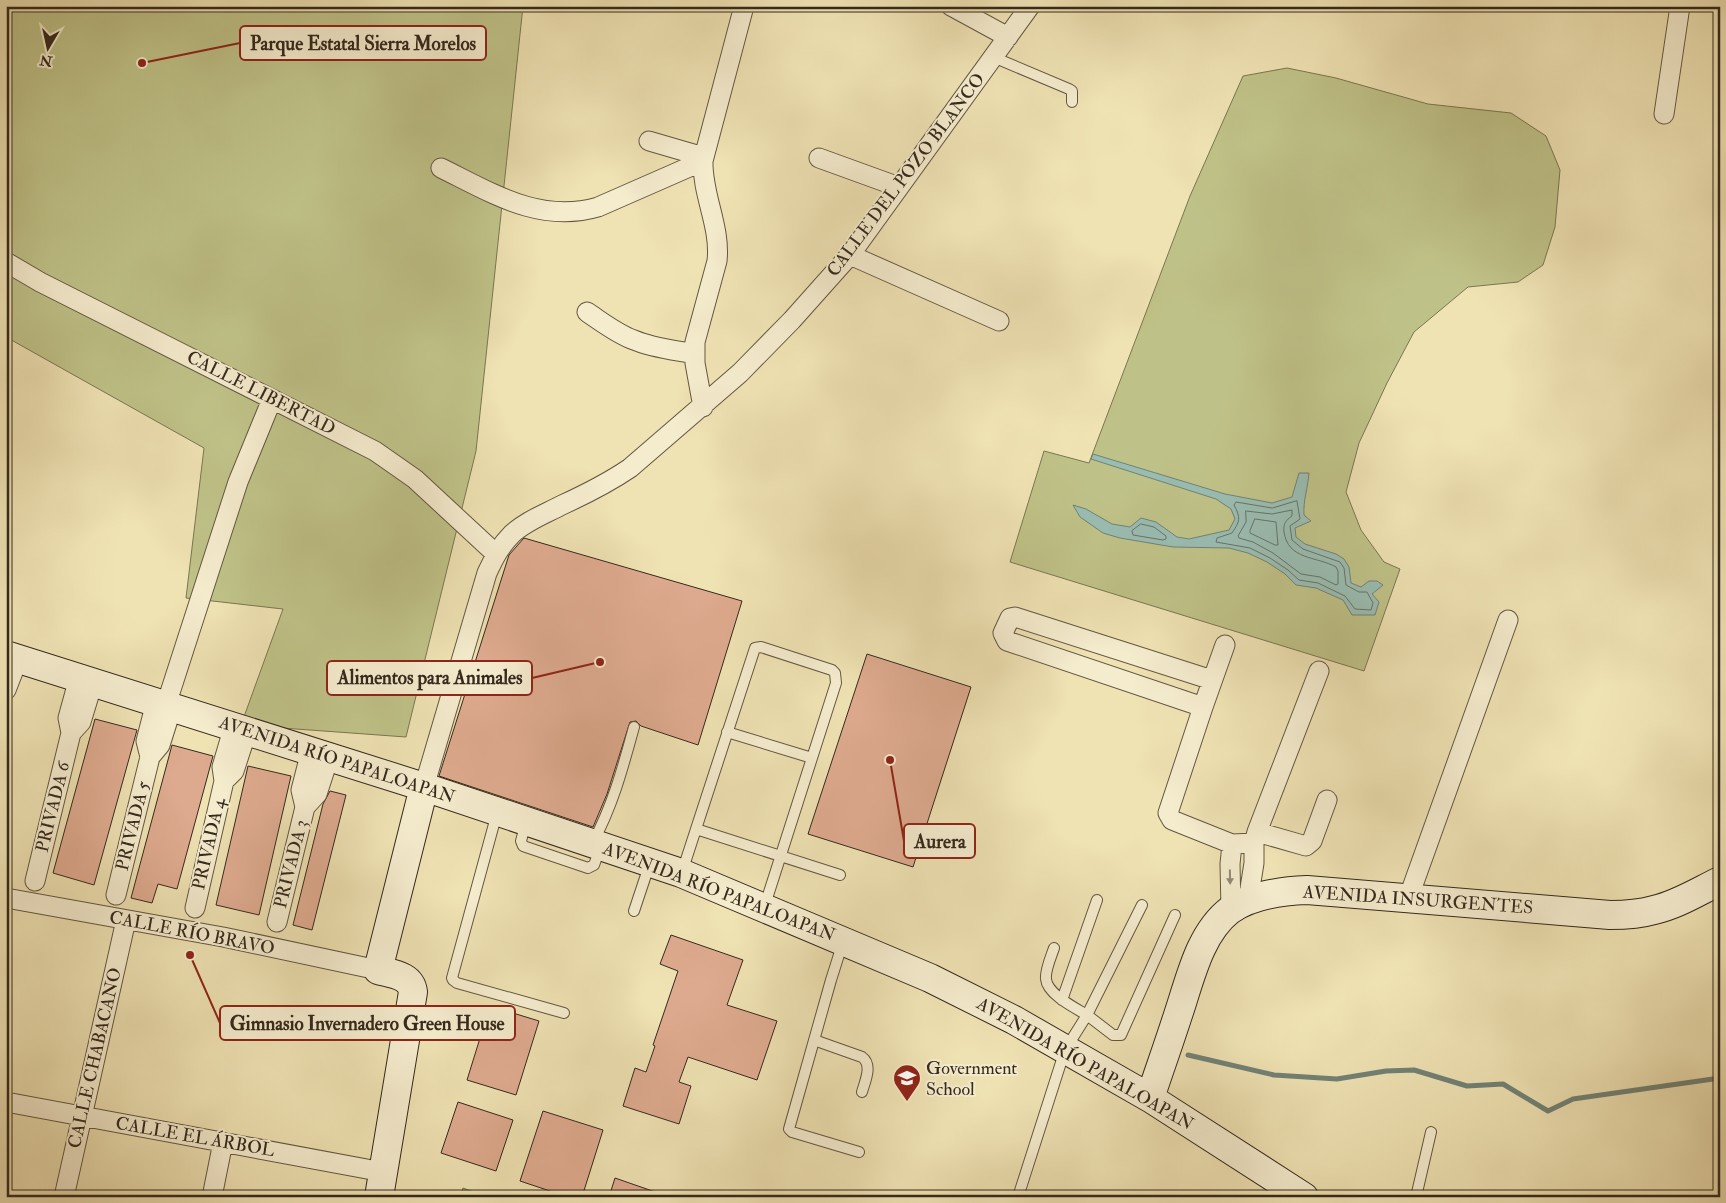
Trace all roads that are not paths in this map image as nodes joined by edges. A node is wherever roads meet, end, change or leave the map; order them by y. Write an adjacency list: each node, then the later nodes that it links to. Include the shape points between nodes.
1 (744, 6): 11 (street)
2 (951, 6): 5 (street)
3 (1030, 6): 5 (street, CALLE DEL POZO BLANCO)
4 (1680, 6): 8 (street)
5 (1008, 37): 6 (street, CALLE DEL POZO BLANCO)
6 (993, 57): 7 (lane, via 1069,89); 13 (street, CALLE DEL POZO BLANCO)
7 (1072, 102)
8 (1664, 114)
9 (649, 141): 11 (street)
10 (819, 158): 13 (street)
11 (703, 159): 12 (street, via 598,206 567,212 535,209 508,201); 18 (street, via 704,181 718,251)
12 (441, 168)
13 (899, 188): 14 (street, CALLE DEL POZO BLANCO)
14 (850, 256): 17 (street); 20 (street, CALLE DEL POZO BLANCO, via 786,326)
15 (6, 262): 19 (street, CALLE LIBERTAD)
16 (588, 312): 18 (street, via 634,341)
17 (999, 320)
18 (694, 354): 20 (street)
19 (272, 399): 21 (street, CALLE LIBERTAD, via 375,451 415,479); 29 (street, PRIVADA 5, via 238,482)
20 (703, 407): 21 (street, CALLE DEL POZO BLANCO, via 630,468 590,492 529,521 512,534)
21 (496, 554): 36 (street, CALLE DEL POZO BLANCO, via 487,573)
22 (1508, 620): 53 (street)
23 (1225, 645): 27 (street)
24 (12, 657): 26 (main road, AVENIDA RÍO PAPALOAPAN); 28 (street)
25 (1319, 671): 40 (street)
26 (86, 680): 29 (main road, AVENIDA RÍO PAPALOAPAN); 48 (street, PRIVADA 6, via 81,722 71,732)
27 (1212, 680): 30 (street); 30 (street, via 1015,617 1007,621 1003,634 1007,641)
28 (6, 690)
29 (165, 705): 32 (main road, AVENIDA RÍO PAPALOAPAN); 51 (street, PRIVADA 5, via 160,745 150,757)
30 (1202, 707): 42 (street, via 1168,813 1172,820)
31 (634, 727): 41 (lane)
32 (240, 729): 34 (main road, AVENIDA RÍO PAPALOAPAN); 57 (street, PRIVADA 4, via 234,771 224,780)
33 (727, 732): 35 (lane); 35 (lane, via 755,648 799,658 832,670 836,677); 39 (lane)
34 (320, 754): 36 (main road, AVENIDA RÍO PAPALOAPAN); 62 (street, PRIVADA 3, via 317,794 305,807)
35 (812, 758): 43 (lane)
36 (424, 787): 38 (main road, AVENIDA RÍO PAPALOAPAN); 65 (main road)
37 (1327, 800): 40 (street, via 1312,841 1306,846)
38 (498, 811): 41 (main road, AVENIDA RÍO PAPALOAPAN); 67 (lane, via 452,978)
39 (696, 829): 43 (lane); 46 (lane)
40 (1255, 838): 42 (street); 45 (street)
41 (597, 844): 44 (main road, AVENIDA RÍO PAPALOAPAN)
42 (1232, 844): 55 (street, one-way to 55, via 1230,864)
43 (781, 856): 47 (lane); 58 (lane)
44 (651, 862): 46 (main road, AVENIDA RÍO PAPALOAPAN); 59 (lane)
45 (1254, 863): 50 (street); 55 (street)
46 (681, 873): 58 (main road, AVENIDA RÍO PAPALOAPAN)
47 (840, 875)
48 (35, 881)
49 (1720, 881): 53 (main road, AVENIDA INSURGENTES, via 1672,904 1634,914 1610,915)
50 (1274, 894): 53 (main road, AVENIDA INSURGENTES, via 1307,890); 55 (main road, AVENIDA INSURGENTES)
51 (116, 895)
52 (6, 898): 61 (street, CALLE RÍO BRAVO)
53 (1408, 899)
54 (1097, 900): 66 (lane)
55 (1240, 905): 72 (main road, via 1218,922 1205,942)
56 (1142, 906): 68 (lane)
57 (195, 908)
58 (764, 908): 63 (main road, AVENIDA RÍO PAPALOAPAN)
59 (634, 911)
60 (1175, 916): 68 (lane, via 1121,1035 1113,1035)
61 (126, 920): 65 (street, CALLE RÍO BRAVO); 74 (street, CALLE CHABACANO)
62 (278, 922)
63 (844, 941): 69 (lane); 70 (main road, AVENIDA RÍO PAPALOAPAN, via 930,978)
64 (1054, 948): 66 (lane, via 1045,978 1048,986)
65 (378, 970): 78 (main road, via 402,976 412,986 413,992)
66 (1062, 1000): 68 (lane)
67 (564, 1013)
68 (1086, 1015): 70 (lane)
69 (814, 1040): 71 (lane, via 866,1060); 77 (lane, via 789,1129)
70 (1065, 1050): 72 (main road, AVENIDA RÍO PAPALOAPAN); 81 (lane)
71 (862, 1092)
72 (1150, 1098): 82 (main road, AVENIDA RÍO PAPALOAPAN)
73 (6, 1102): 74 (street, CALLE EL ÁRBOL)
74 (82, 1116): 76 (street, CALLE EL ÁRBOL); 79 (street, CALLE CHABACANO)
75 (1432, 1132): 83 (lane)
76 (223, 1142): 78 (street, CALLE EL ÁRBOL); 80 (street)
77 (859, 1152)
78 (381, 1184)
79 (64, 1197)
80 (212, 1197)
81 (1018, 1197)
82 (1304, 1197)
83 (1416, 1197)

